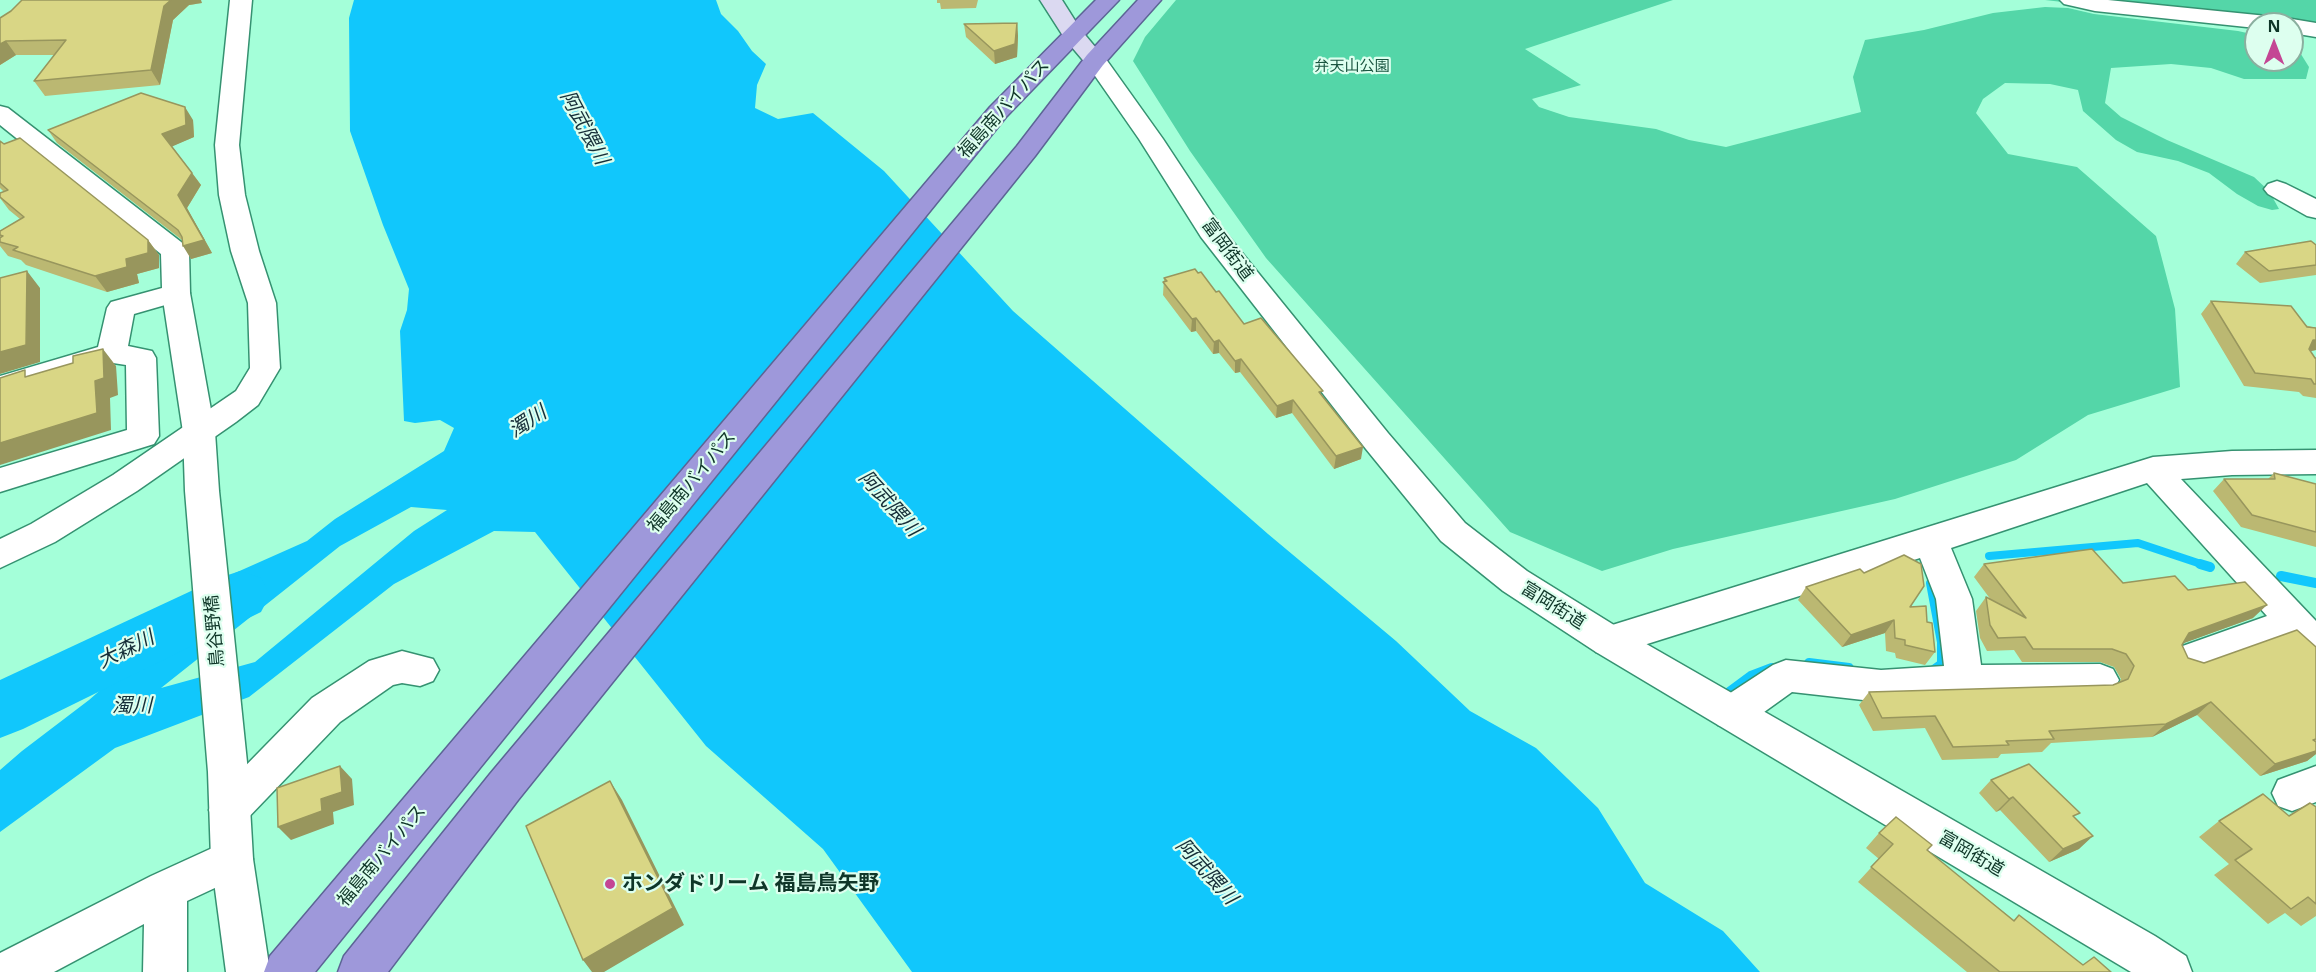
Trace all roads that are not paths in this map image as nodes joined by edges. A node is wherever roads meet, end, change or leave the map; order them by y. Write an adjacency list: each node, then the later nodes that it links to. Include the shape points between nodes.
1 (241, 0): 15 (street, via 227,145 232,195 262,303 265,368 247,398)
2 (1051, 0): 7 (main road)
3 (1108, 0): 7 (highway, 福島南バイパス)
4 (1150, 0): 8 (highway)
5 (2071, 0): 6 (street)
6 (2244, 21)
7 (1073, 34): 8 (main road); 34 (highway, 福島南バイパス, via 998,112)
8 (1095, 60): 22 (street, 富岡街道, via 1210,231 1453,532 1515,581); 35 (highway, via 1049,122 504,787)
9 (0, 113): 12 (street, 鳥谷野橋, via 175,251)
10 (2277, 189): 11 (street)
11 (2316, 210)
12 (176, 293): 13 (street, via 121,308); 15 (street, 鳥谷野橋)
13 (112, 353): 14 (street); 18 (street, via 141,358 143,436)
14 (0, 387)
15 (199, 432): 20 (street, via 125,483); 28 (street, 鳥谷野橋)
16 (2316, 462): 17 (street)
17 (2152, 469): 19 (street); 21 (street)
18 (0, 480)
19 (1931, 541): 22 (street); 26 (street, via 1954,599)
20 (0, 555)
21 (2305, 634): 23 (street)
22 (1609, 641): 27 (street, 富岡街道)
23 (2190, 659)
24 (420, 670): 28 (street, via 402,667 382,672 326,710)
25 (2100, 680): 26 (street)
26 (1964, 681): 27 (street, via 1881,686 1786,676)
27 (1732, 713): 36 (street, 富岡街道)
28 (229, 791): 29 (street, 鳥谷野橋)
29 (232, 859): 30 (street); 33 (street, 鳥谷野橋)
30 (166, 890): 31 (street); 32 (street)
31 (9, 972)
32 (165, 972)
33 (248, 972)
34 (286, 972)
35 (360, 972)
36 (2170, 972)

